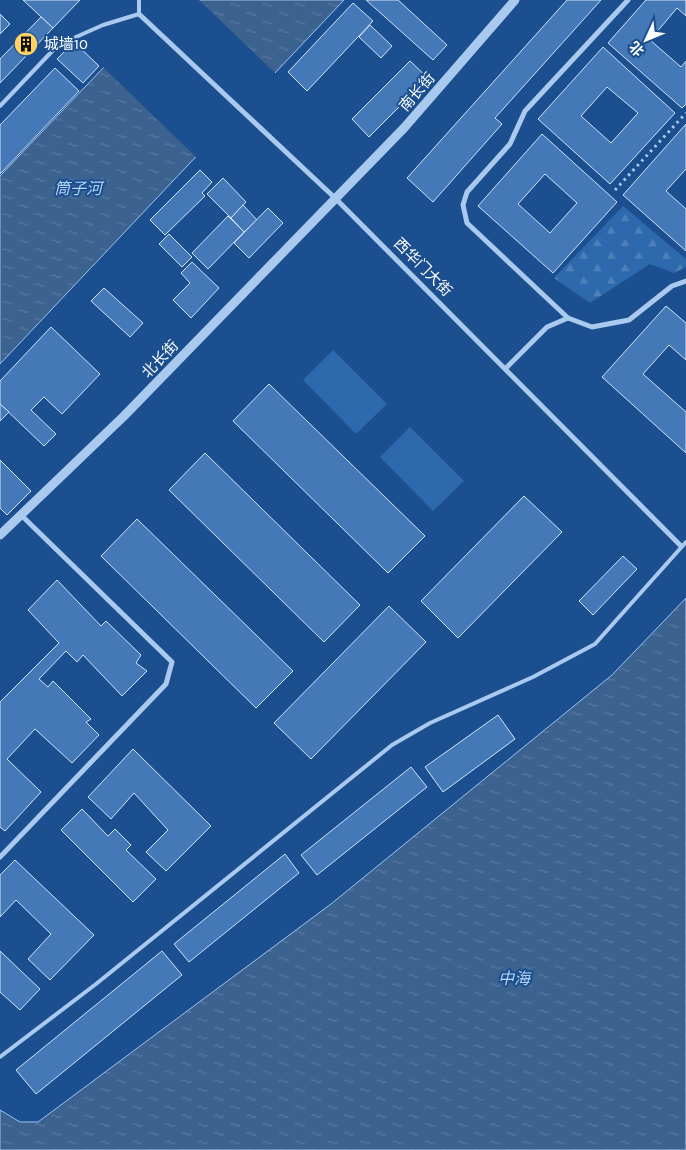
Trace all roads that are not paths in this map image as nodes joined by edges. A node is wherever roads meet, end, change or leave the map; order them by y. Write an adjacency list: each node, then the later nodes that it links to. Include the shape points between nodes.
1 (139, 0): 4 (lane)
2 (515, 0): 6 (street, 南长街, via 404,128)
3 (628, 0): 8 (street, via 525,111 510,144 467,192 463,205 467,223)
4 (139, 14): 5 (lane, via 103,25 58,45); 6 (street, 西华门大街)
5 (0, 106)
6 (335, 198): 9 (street, 西华门大街); 10 (street, 北长街, via 124,416)
7 (686, 281): 8 (street, via 672,286 629,320 592,327)
8 (568, 318): 9 (street, via 547,326)
9 (506, 368): 13 (street, 西华门大街)
10 (20, 514): 11 (street, 北长街); 14 (street, via 172,662 166,684)
11 (0, 535)
12 (686, 542): 13 (lane)
13 (681, 546): 15 (lane, via 595,644 392,745 96,984)
14 (0, 858)
15 (0, 1057)

